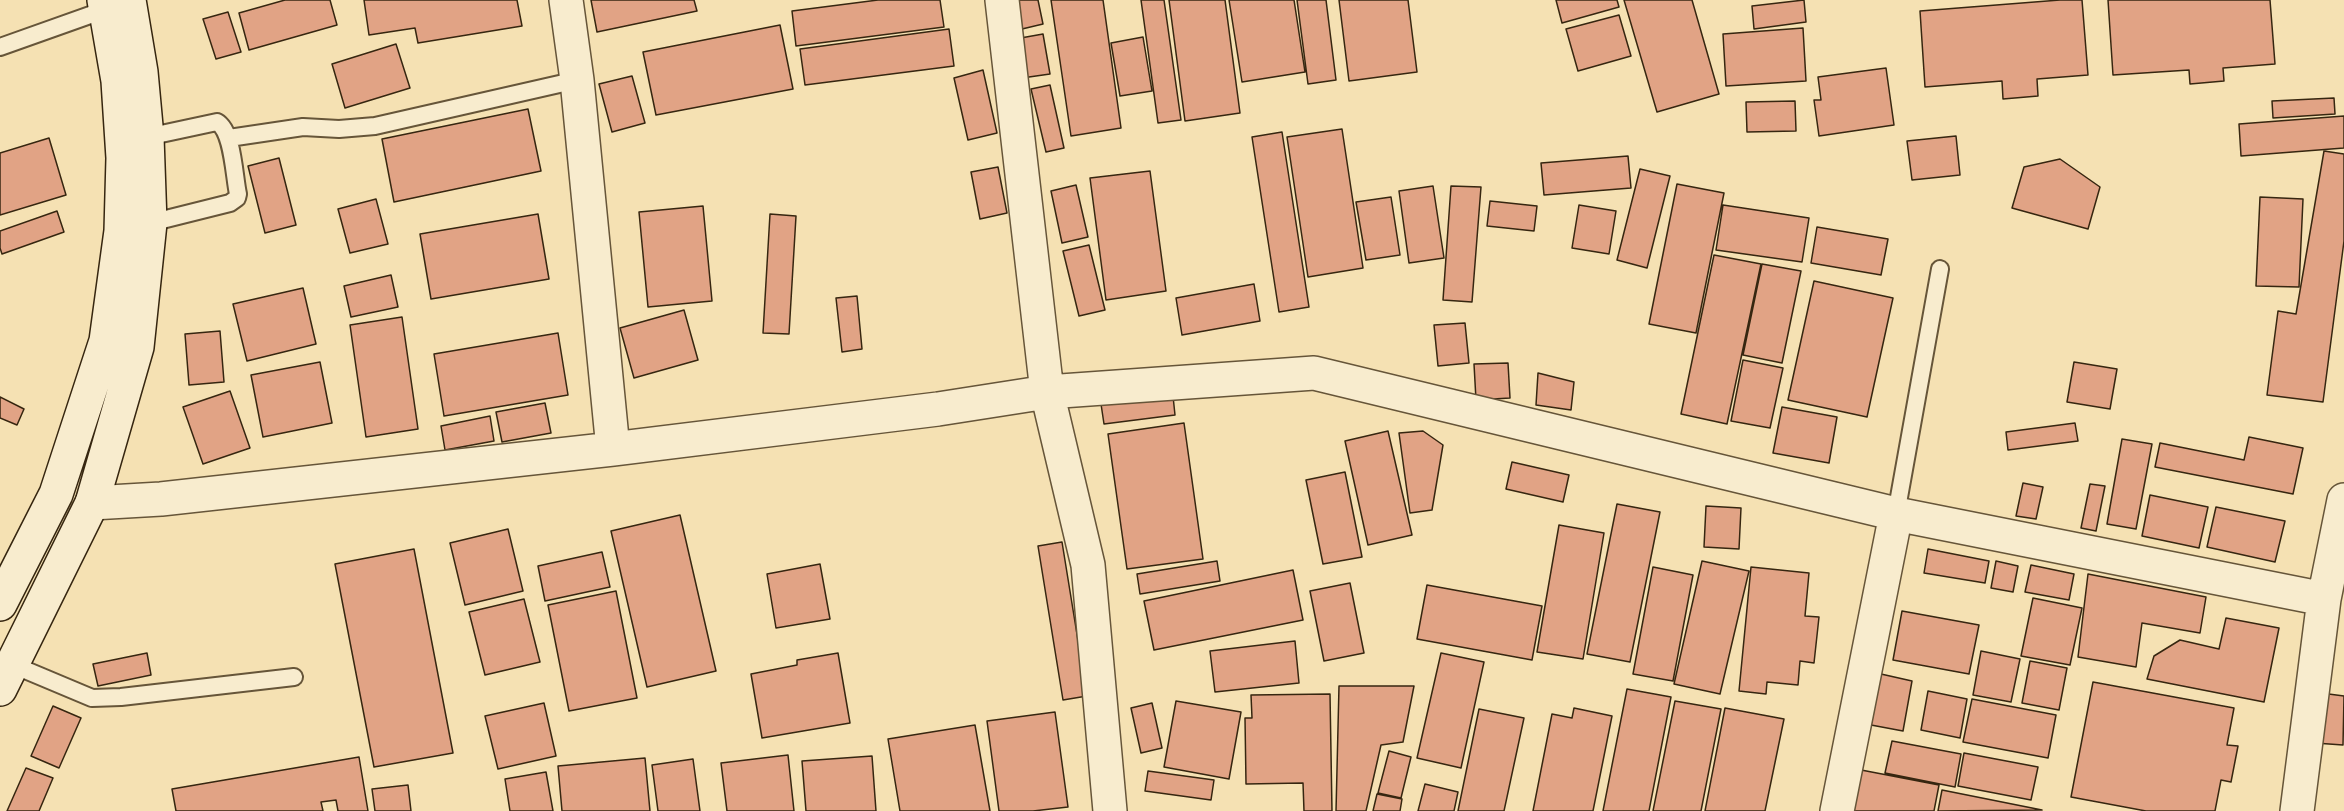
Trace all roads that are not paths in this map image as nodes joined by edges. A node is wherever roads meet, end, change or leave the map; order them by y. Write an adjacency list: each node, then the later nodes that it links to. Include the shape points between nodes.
1 (566, 0): 5 (street)
2 (1002, 0): 10 (street)
3 (114, 3): 4 (lane); 6 (street, via 141,72); 16 (street, via 123,158 121,231 106,341 56,494)
4 (0, 47)
5 (577, 80): 7 (lane, via 375,126 303,127); 11 (street)
6 (147, 136): 7 (lane, via 217,123); 8 (street)
7 (229, 138): 8 (lane, via 237,198)
8 (150, 223): 13 (street, via 137,347)
9 (1940, 270): 14 (lane)
10 (1047, 392): 11 (street); 14 (street, via 1314,373); 19 (street, via 1088,564)
11 (613, 449): 13 (street, via 161,499)
12 (2344, 500): 15 (street)
13 (92, 503): 17 (street)
14 (1896, 514): 15 (street); 20 (street)
15 (2324, 599): 21 (street)
16 (0, 604)
17 (6, 677): 18 (lane, via 92,698)
18 (294, 677)
19 (1110, 811)
20 (1837, 811)
21 (2297, 811)

